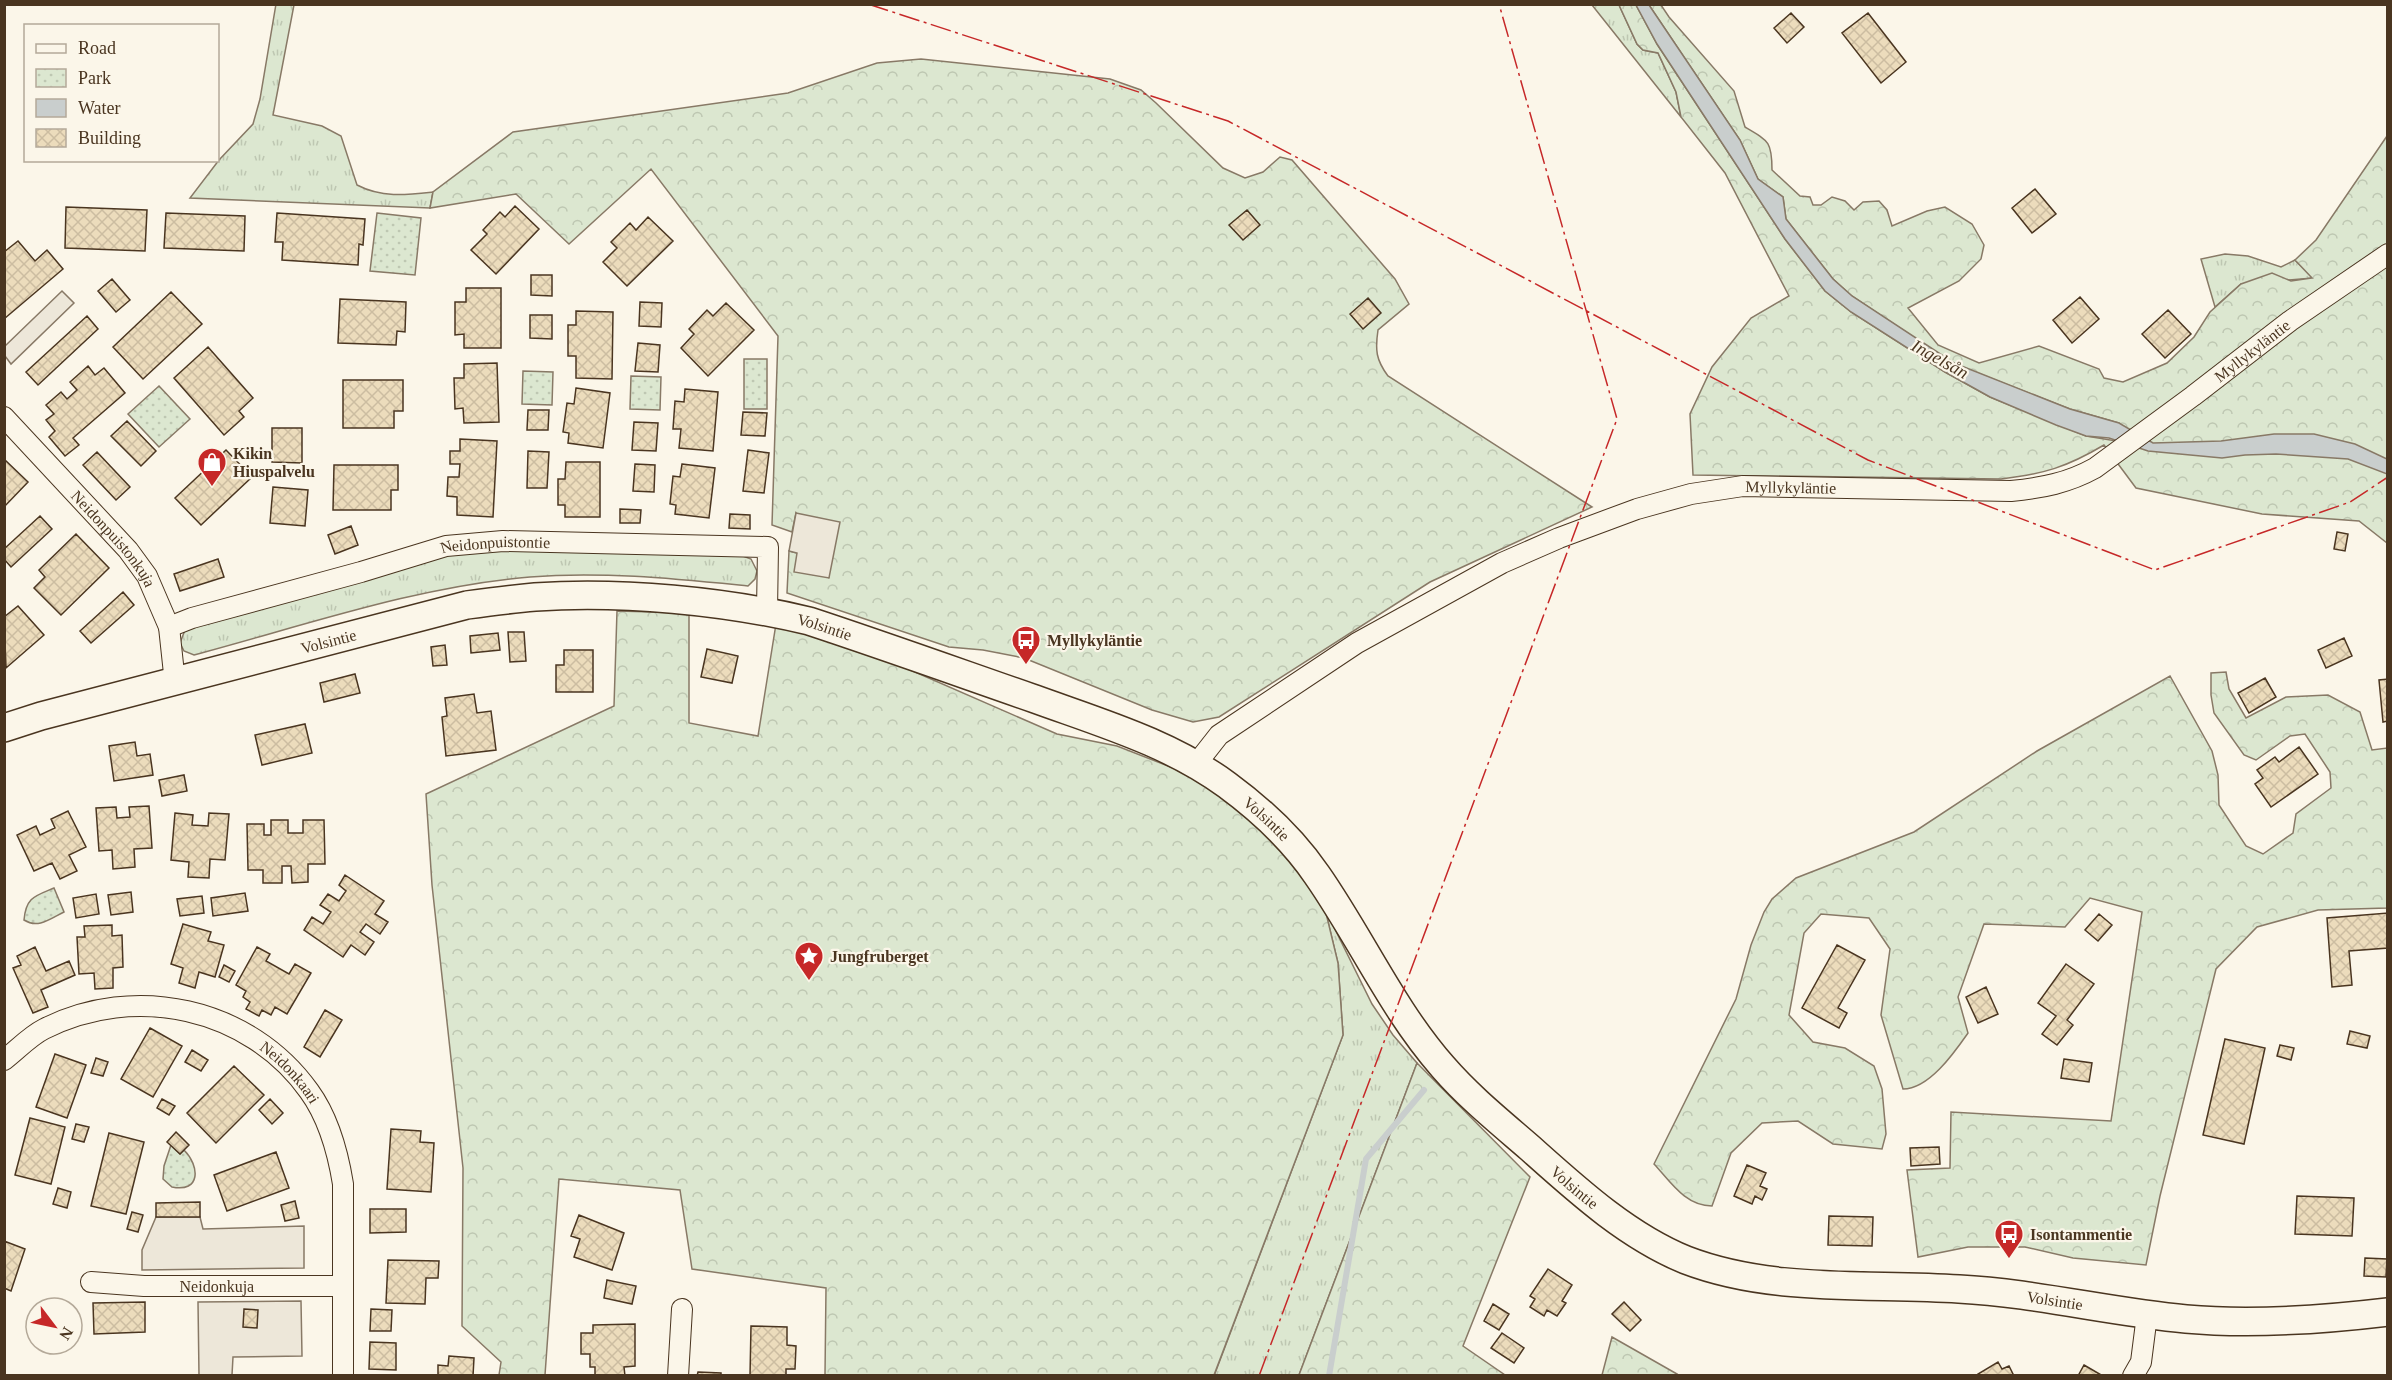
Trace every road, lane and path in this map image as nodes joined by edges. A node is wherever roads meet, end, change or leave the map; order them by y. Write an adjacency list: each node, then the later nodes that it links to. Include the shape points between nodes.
1 (2388, 255): 7 (street, Myllykyläntie, via 2290,321 2079,477 2041,488 1969,492 1743,486 1691,494 1637,510 1502,563 1357,643 1218,735)
2 (4, 417): 4 (street, Neidonpuistonkuja, via 128,550 147,576)
3 (767, 611): 4 (street, Neidonpuistontie, via 768,547 502,541 446,546); 5 (street, Volsintie, via 598,596 536,597 467,605); 7 (street, Volsintie, via 809,621 1138,736)
4 (169, 627): 5 (street, Neidonpuistonkuja)
5 (175, 683): 6 (street, Volsintie)
6 (4, 728)
7 (1197, 763): 13 (street, Volsintie, via 1257,808 1315,872 1409,1025 1444,1068 1556,1172 1645,1239 1684,1259 1759,1279 1961,1289)
8 (4, 1060): 10 (street, Neidonkaari, via 43,1029 100,1008 144,1005 186,1010 236,1029 281,1058 316,1102 339,1158 343,1184)
9 (91, 1282): 10 (street, Neidonkuja, via 144,1286)
10 (343, 1286): 14 (street, Neidonkaari)
11 (682, 1309): 15 (street)
12 (2388, 1312): 13 (street, Volsintie, via 2264,1322)
13 (2147, 1314): 16 (street, via 2141,1362)
14 (343, 1376)
15 (678, 1376)
16 (2133, 1376)

